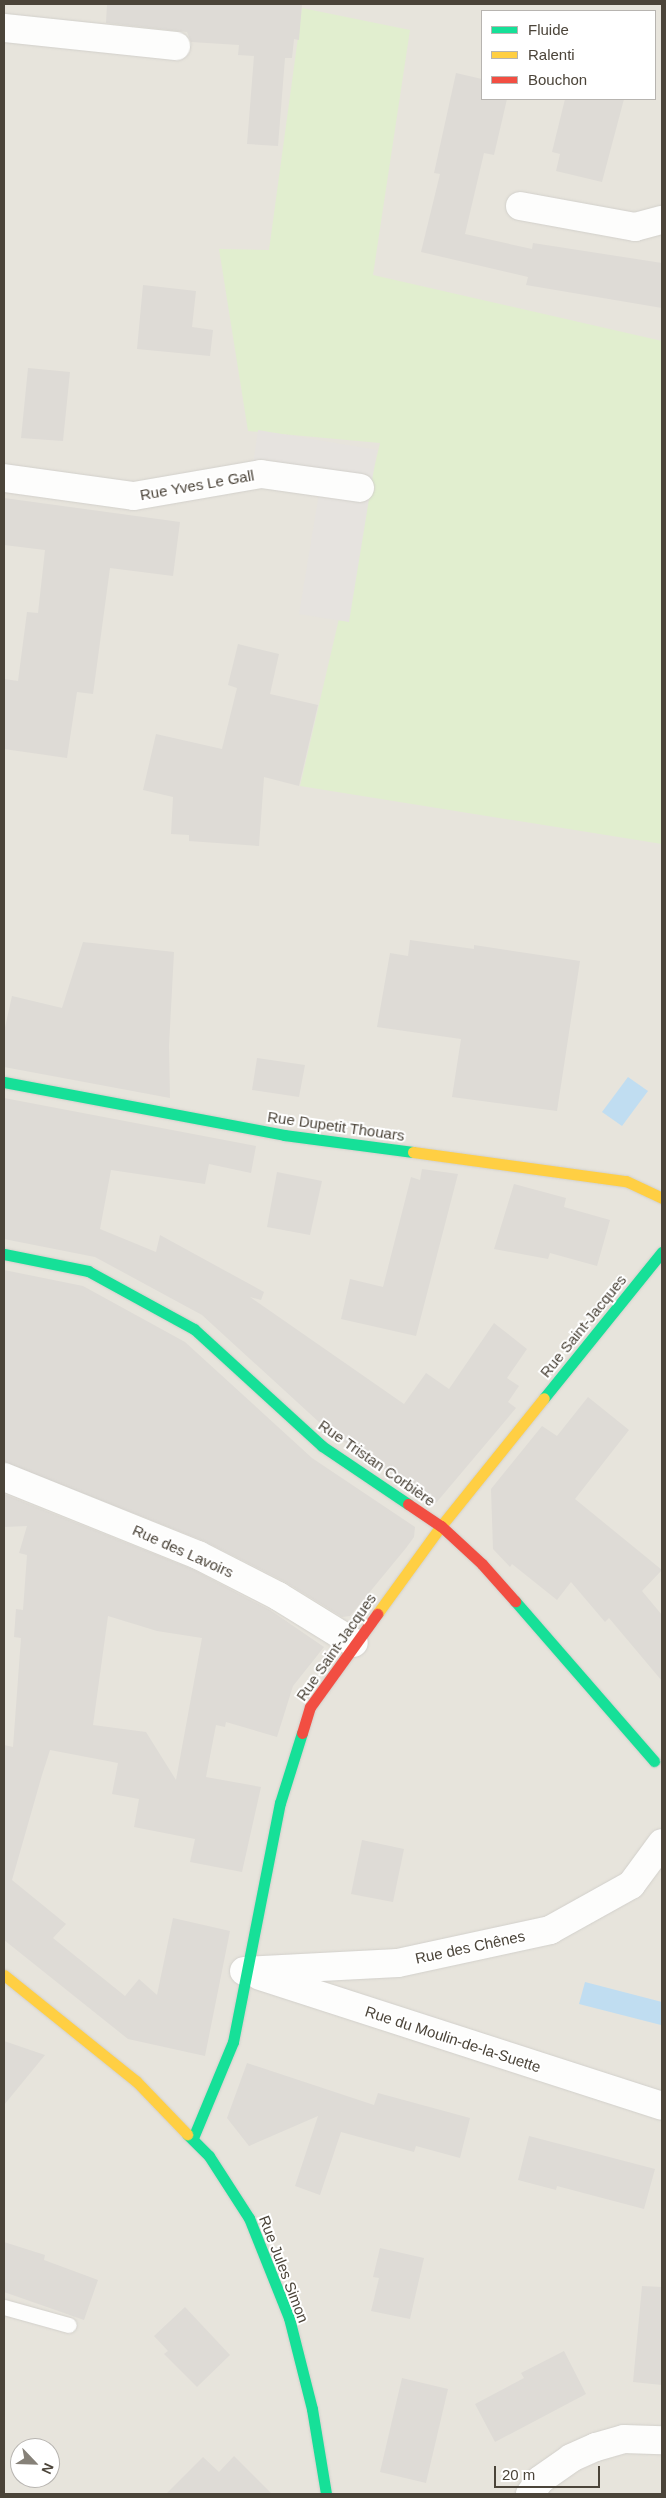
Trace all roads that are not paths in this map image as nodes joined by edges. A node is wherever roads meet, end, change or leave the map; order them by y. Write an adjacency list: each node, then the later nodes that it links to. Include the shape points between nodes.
1 (4, 28): 2 (street)
2 (176, 46)
3 (520, 206): 4 (street, via 634,227)
4 (662, 220)
5 (4, 478): 6 (street, Rue Yves Le Gall, via 134,496 261,474)
6 (360, 488)
7 (4, 1082): 8 (street, Rue Dupetit Thouars, via 284,1135 626,1181)
8 (662, 1198)
9 (662, 1252): 12 (street, Rue Saint-Jacques)
10 (4, 1254): 12 (street, Rue Tristan Corbière, via 88,1271 194,1329 322,1446)
11 (4, 1477): 13 (street, Rue des Lavoirs, via 198,1555 278,1596)
12 (441, 1526): 13 (street, Rue Saint-Jacques); 14 (street, Rue Tristan Corbière, via 482,1564)
13 (354, 1643): 16 (street, Rue Saint-Jacques, via 310,1707 280,1803)
14 (654, 1761)
15 (662, 1843): 16 (street, Rue des Chênes, via 631,1885 550,1930 398,1963)
16 (244, 1971): 18 (street, Rue du Moulin-de-la-Suette); 19 (street, Rue Saint-Jacques, via 233,2042)
17 (4, 1975): 19 (street, Rue Jules Simon, via 136,2081)
18 (662, 2106)
19 (193, 2138): 23 (street, Rue Jules Simon, via 209,2156 249,2218 289,2318 312,2409)
20 (4, 2306): 21 (lane)
21 (69, 2325)
22 (662, 2440): 24 (street, via 624,2439 596,2447 571,2458 540,2480)
23 (326, 2494)
24 (530, 2494)

